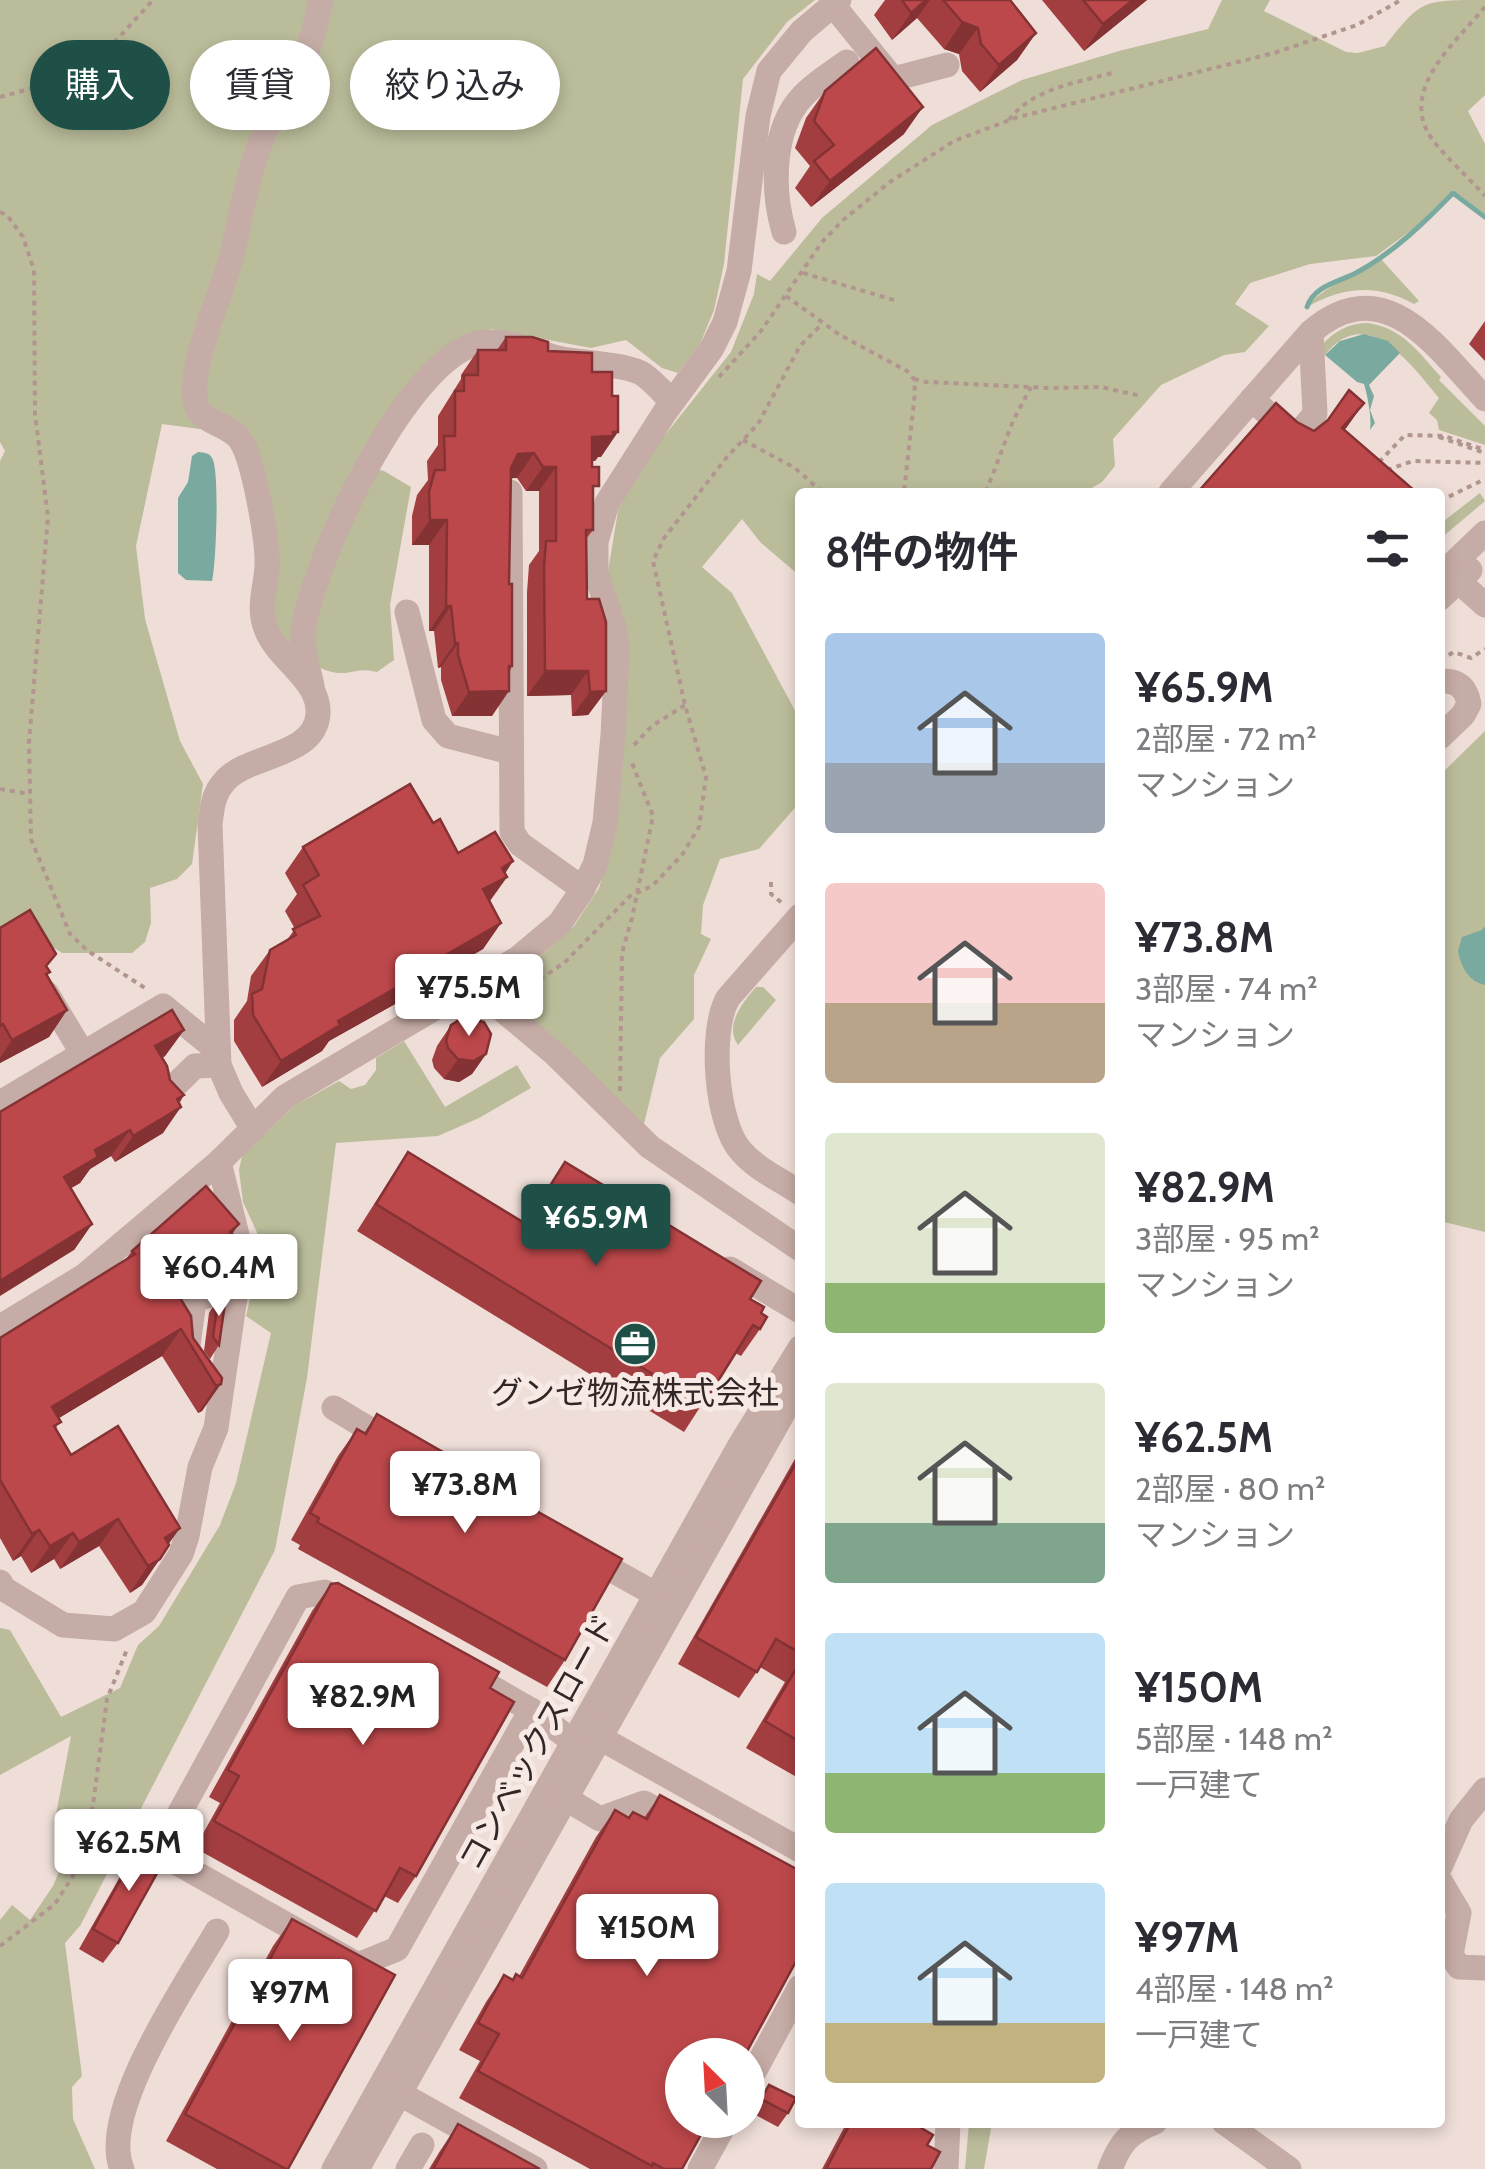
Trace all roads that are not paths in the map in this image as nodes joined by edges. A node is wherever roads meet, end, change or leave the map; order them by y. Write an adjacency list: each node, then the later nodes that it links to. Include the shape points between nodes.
1 (321, 0): 22 (street, via 312,38 262,136 196,370 195,394 200,413 232,429 248,458 266,551 264,623 284,660)
2 (836, 2): 4 (street, via 893,79); 5 (street, via 769,71)
3 (848, 62): 6 (street, via 804,94 789,114)
4 (947, 65)
5 (750, 175): 6 (street); 9 (street, via 734,298 712,348)
6 (777, 176): 7 (street)
7 (784, 232)
8 (1311, 332): 10 (street, via 1360,308 1396,314 1422,331); 11 (street); 11 (street, via 1315,414 1298,434 1291,435)
9 (674, 398): 22 (street, via 642,373 498,342 478,343 442,364 355,484 316,581 303,636); 25 (street, via 616,484 596,542 596,573 617,652 604,823)
10 (1485, 398)
11 (1252, 399): 12 (street)
12 (1174, 488)
13 (510, 492): 24 (street)
14 (1485, 533): 17 (street)
15 (1485, 556): 18 (street)
16 (1445, 570): 19 (street, bridge)
17 (1445, 571)
18 (1445, 593)
19 (1485, 607)
20 (408, 612): 24 (street, via 434,720 448,736)
21 (1445, 681): 23 (street, via 1461,686 1468,704)
22 (312, 686): 30 (street, via 318,717 306,740 227,777 214,798)
23 (1445, 732)
24 (510, 752): 25 (street, via 512,832)
25 (582, 889): 27 (street, via 544,939)
26 (791, 910): 35 (street, via 721,1009 717,1036 730,1135 752,1161)
27 (473, 986): 33 (street, via 285,1097); 36 (street, via 676,1168)
28 (47, 994): 29 (street)
29 (83, 1054): 30 (street, via 163,1006); 32 (street)
30 (218, 1058): 31 (street, via 195,1066); 33 (street)
31 (164, 1096)
32 (0, 1102)
33 (253, 1129): 34 (street)
34 (220, 1162): 38 (street, via 236,1236); 40 (street, via 84,1276)
35 (795, 1189)
36 (795, 1246)
37 (707, 1256): 39 (street)
38 (237, 1284): 42 (street); 42 (street, via 194,1300 187,1355)
39 (795, 1308)
40 (0, 1326)
41 (795, 1367): 47 (street, コンベックスロード, via 740,1445)
42 (219, 1399): 46 (street, via 187,1536 144,1612 114,1629 62,1625)
43 (334, 1408): 44 (street)
44 (419, 1458)
45 (568, 1545): 47 (street)
46 (0, 1582)
47 (666, 1600): 51 (street, コンベックスロード)
48 (376, 1622): 50 (street, via 325,1592 298,1597 166,1838 172,1860 358,1965 397,1949)
49 (445, 1661): 50 (street)
50 (531, 1710): 51 (street)
51 (586, 1740): 53 (street, コンベックスロード); 55 (street)
52 (1485, 1791): 56 (street, via 1461,1820)
53 (557, 1793): 54 (street, via 600,1818 644,1803); 62 (street, コンベックスロード)
54 (708, 1838)
55 (795, 1847)
56 (1445, 1856)
57 (1445, 1889): 59 (street, via 1459,1913 1451,1955 1459,1968)
58 (217, 1931): 68 (street, via 133,2080 115,2147)
59 (1485, 1968)
60 (795, 1996): 61 (street)
61 (765, 2052)
62 (390, 2089): 69 (street, コンベックスロード); 70 (street, コンベックスロード); 72 (street)
63 (948, 2128): 74 (street)
64 (1139, 2128): 75 (street, via 1120,2144)
65 (1232, 2128): 76 (street)
66 (717, 2138): 73 (street)
67 (422, 2144): 71 (street)
68 (122, 2169)
69 (334, 2169)
70 (357, 2169)
71 (408, 2169)
72 (534, 2169)
73 (700, 2169)
74 (946, 2169)
75 (1110, 2169)
76 (1289, 2169)

